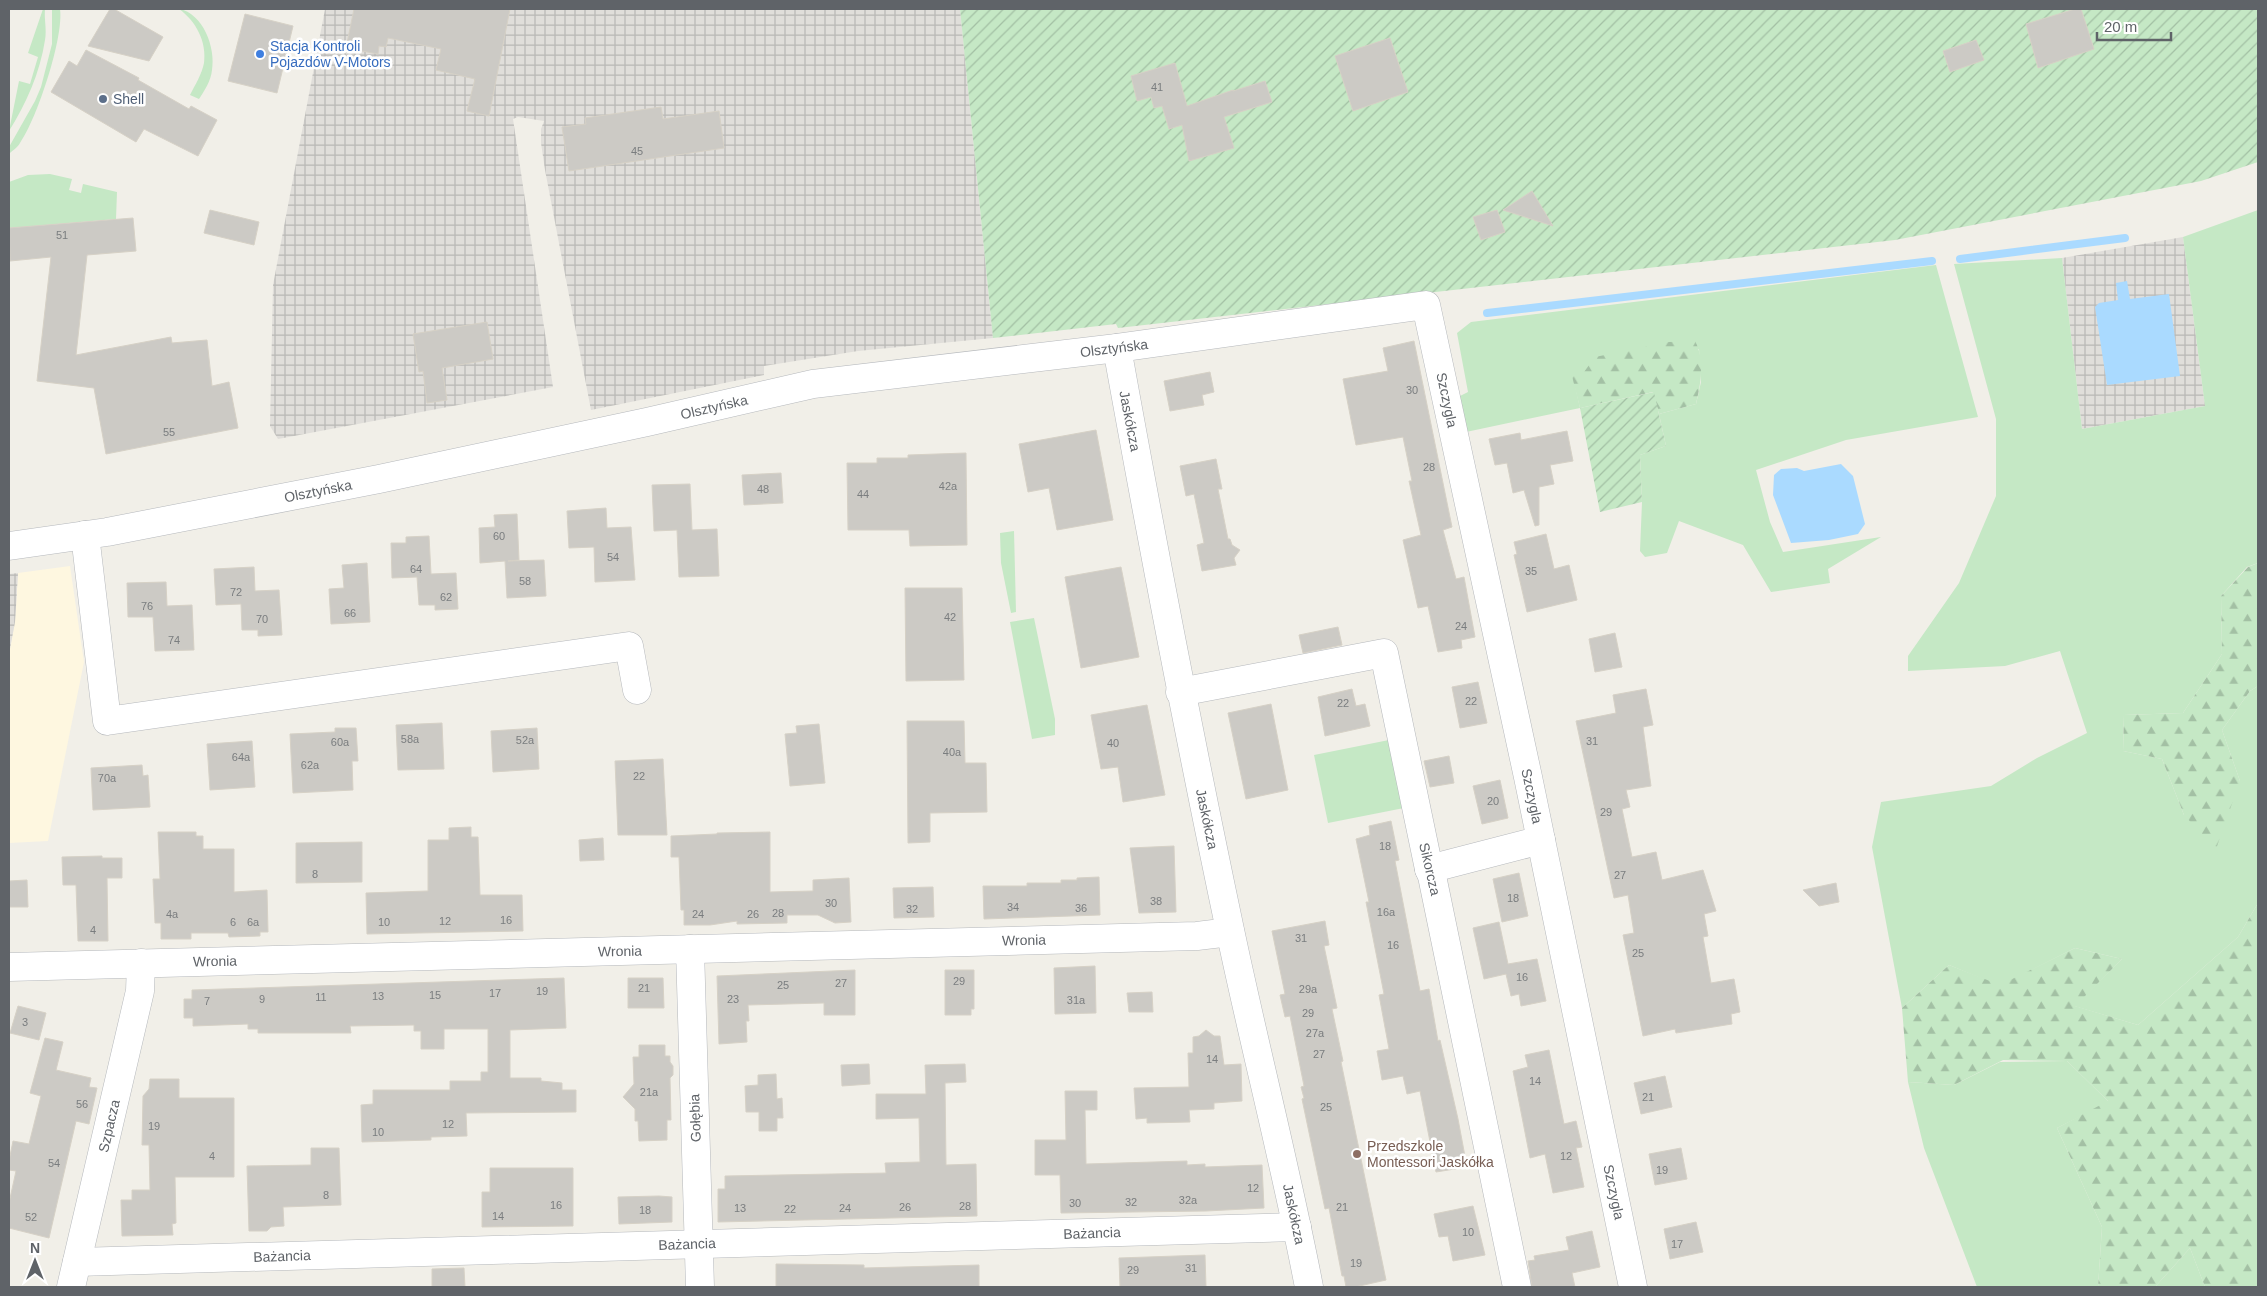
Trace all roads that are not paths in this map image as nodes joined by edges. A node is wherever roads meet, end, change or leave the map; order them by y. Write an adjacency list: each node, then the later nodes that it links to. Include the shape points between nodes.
1 (1426, 305): 2 (street, Olsztyńska); 7 (street, Szczygla)
2 (1117, 348): 3 (street, Olsztyńska, via 813,384 379,479); 6 (street, Jaskółcza)
3 (85, 535): 4 (street, Olsztyńska); 5 (street, via 107,721 629,646)
4 (9, 546)
5 (637, 690)
6 (1180, 692): 8 (street, Sikorcza, via 1384,653); 9 (street, Jaskółcza)
7 (1541, 840): 8 (street); 19 (street, Szczygla)
8 (1429, 869): 18 (street, Sikorcza)
9 (1230, 932): 10 (street, Wronia, via 1197,936); 13 (street, Jaskółcza)
10 (690, 949): 11 (street, Wronia); 14 (street, Gołębia)
11 (141, 964): 12 (street, Wronia); 15 (street, Szpacza, via 140,991)
12 (9, 967)
13 (1297, 1227): 14 (street, Bażancia); 17 (street, Jaskółcza)
14 (698, 1244): 15 (street, Bażancia); 16 (street, Gołębia)
15 (74, 1274)
16 (700, 1287)
17 (1309, 1287)
18 (1517, 1287)
19 (1634, 1287)

